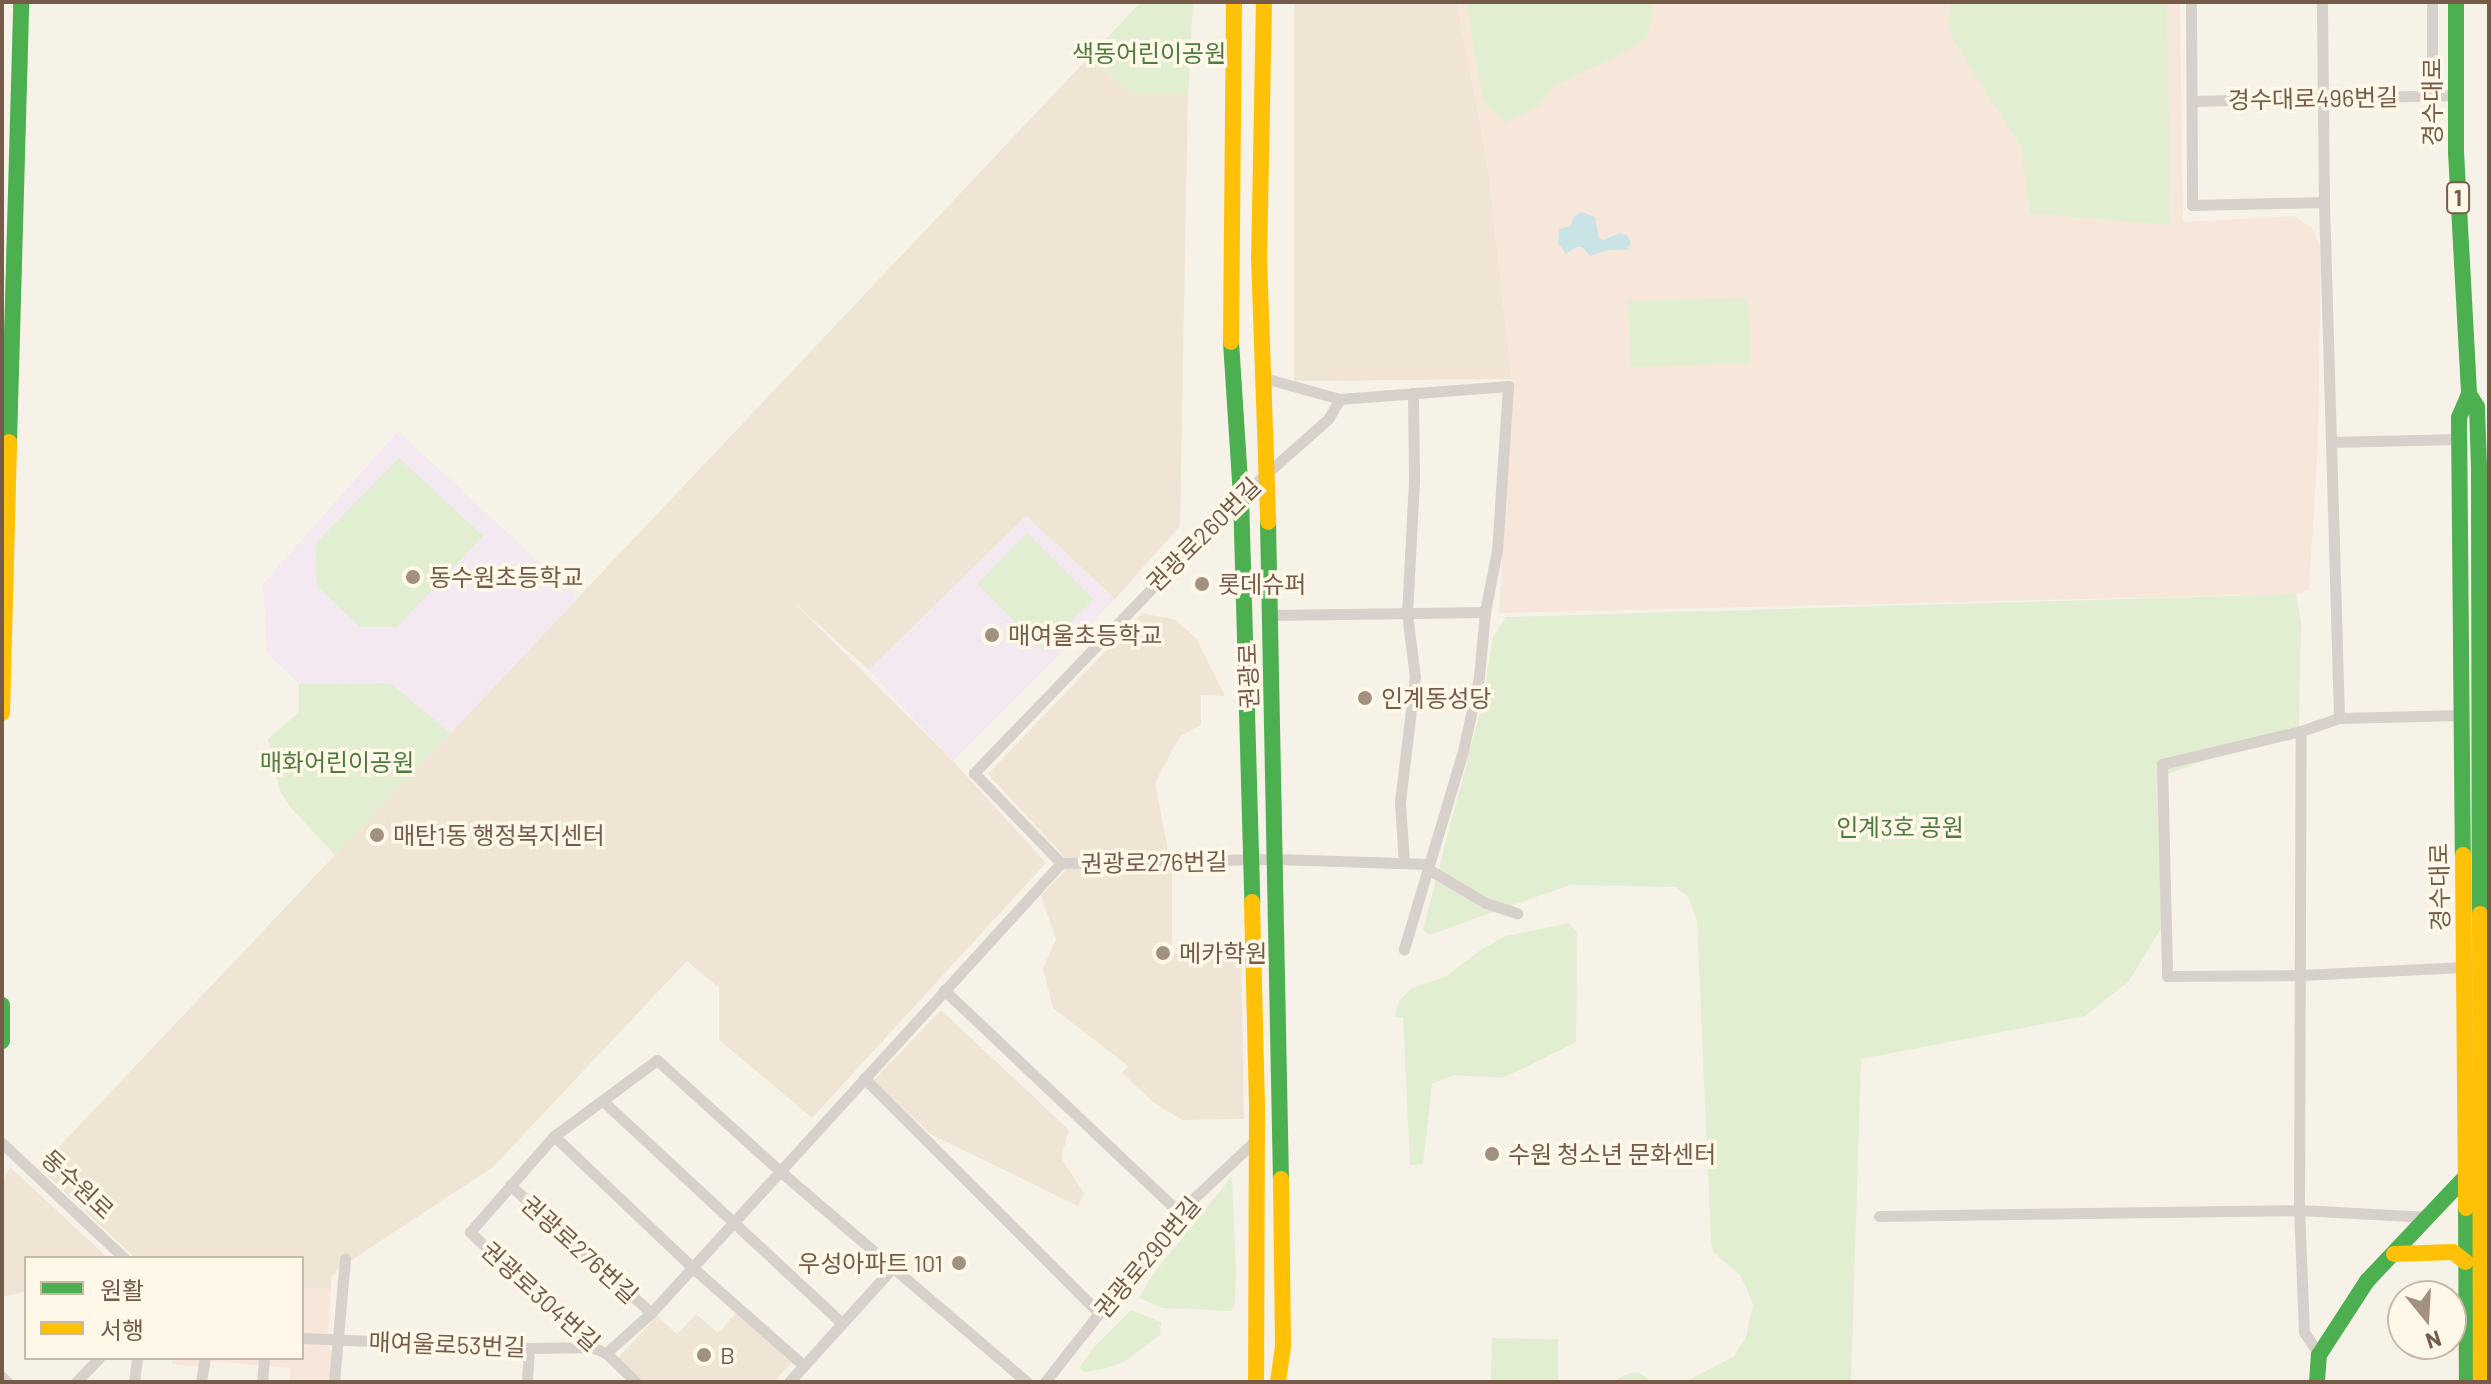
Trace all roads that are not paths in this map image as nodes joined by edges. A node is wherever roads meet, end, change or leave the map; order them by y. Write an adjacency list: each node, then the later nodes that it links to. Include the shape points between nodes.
1 (21, 2): 24 (street)
2 (1234, 2): 20 (street, 권광로, via 1231,380)
3 (1264, 2): 13 (street, 권광로)
4 (2191, 2): 11 (street)
5 (2322, 2): 10 (street)
6 (2432, 2): 8 (street, 경수대로496번길)
7 (2456, 2): 9 (street, 경수대로 / 1)
8 (2432, 95): 9 (street, 경수대로496번길); 10 (street, 경수대로496번길)
9 (2456, 95): 15 (street, 경수대로 / 1)
10 (2324, 97): 11 (street, 경수대로496번길); 12 (street)
11 (2193, 104): 12 (street, via 2192,205)
12 (2324, 202): 18 (street)
13 (1261, 377): 16 (street); 19 (street, 권광로)
14 (1413, 393): 16 (street); 21 (street, via 1508,386 1497,550); 22 (street)
15 (2469, 394): 17 (street, 경수대로, via 2459,417); 92 (street, 경수대로 / 1, via 2477,407 2479,467)
16 (1340, 399): 19 (street, 권광로260번길, via 1328,419)
17 (2459, 439): 18 (street); 25 (street, 경수대로)
18 (2331, 442): 26 (street)
19 (1267, 470): 20 (street, 권광로260번길); 23 (street, 권광로)
20 (1241, 496): 29 (street, 권광로); 30 (street, 권광로260번길, via 974,773)
21 (1485, 612): 22 (street); 32 (street, via 1479,677 1463,751)
22 (1407, 614): 23 (street); 31 (street, via 1415,677 1400,802)
23 (1270, 615): 28 (street, 권광로)
24 (2, 713)
25 (2461, 715): 26 (street); 35 (street, 경수대로)
26 (2339, 718): 27 (street)
27 (2301, 731): 36 (street); 36 (street, via 2162,764 2167,976)
28 (1276, 859): 29 (street, 권광로276번길); 31 (street, 권광로276번길); 89 (street, 권광로)
29 (1249, 860): 30 (street, 권광로276번길); 43 (street, 권광로)
30 (1061, 863): 37 (street, 권광로276번길)
31 (1404, 863): 32 (street, 권광로276번길)
32 (1428, 866): 33 (street, via 1486,903); 34 (street)
33 (1517, 913)
34 (1404, 949)
35 (2464, 967): 36 (street); 47 (street, 경수대로)
36 (2301, 975): 49 (street)
37 (944, 990): 40 (street, 권광로276번길); 50 (street)
38 (2, 1005): 39 (street)
39 (2, 1041)
40 (864, 1078): 46 (street, 권광로276번길); 61 (street)
41 (604, 1102): 42 (street); 46 (street, via 657,1060); 53 (street)
42 (554, 1136): 48 (street, 권광로304번길); 59 (street)
43 (1256, 1140): 50 (street, 권광로290번길); 69 (street, 권광로)
44 (2, 1143): 55 (street, 동수원로)
45 (2489, 1155): 47 (street)
46 (781, 1172): 53 (street, 권광로276번길); 58 (street)
47 (2466, 1176): 52 (street); 57 (street, 경수대로)
48 (510, 1185): 60 (street, 권광로276번길); 65 (street, 권광로304번길, via 470,1232)
49 (2299, 1210): 51 (street); 52 (street); 68 (street, via 2304,1332)
50 (1179, 1212): 61 (street, 권광로290번길)
51 (1879, 1216)
52 (2430, 1217): 54 (street)
53 (734, 1221): 59 (street, 권광로276번길); 62 (street)
54 (2394, 1254): 57 (street, via 2453,1252); 68 (street, via 2367,1281)
55 (122, 1256)
56 (345, 1258): 64 (street)
57 (2466, 1262): 91 (street, 경수대로)
58 (894, 1266): 62 (street); 85 (street)
59 (693, 1268): 60 (street, 권광로276번길); 74 (street)
60 (651, 1313): 67 (street, 권광로276번길)
61 (1099, 1313): 86 (street, 권광로290번길)
62 (841, 1322): 74 (street)
63 (304, 1338): 64 (street, 매여울로53번길)
64 (335, 1339): 66 (street, 매여울로53번길); 81 (street)
65 (592, 1347): 66 (street, 매여울로53번길); 67 (street, 권광로304번길)
66 (529, 1348): 82 (street)
67 (606, 1353): 83 (street, 권광로304번길)
68 (2319, 1355): 90 (street)
69 (1255, 1358): 87 (street, 권광로); 88 (street, 권광로)
70 (97, 1360): 77 (street)
71 (137, 1360): 78 (street)
72 (205, 1360): 79 (street)
73 (264, 1360): 80 (street)
74 (804, 1366): 84 (street)
75 (2, 1377): 76 (street)
76 (7, 1382)
77 (76, 1382)
78 (134, 1382)
79 (201, 1382)
80 (262, 1382)
81 (334, 1382)
82 (527, 1382)
83 (636, 1382)
84 (789, 1382)
85 (1027, 1382)
86 (1045, 1382)
87 (1248, 1382)
88 (1256, 1382)
89 (1281, 1382)
90 (2317, 1382)
91 (2467, 1382)
92 (2481, 1382)

